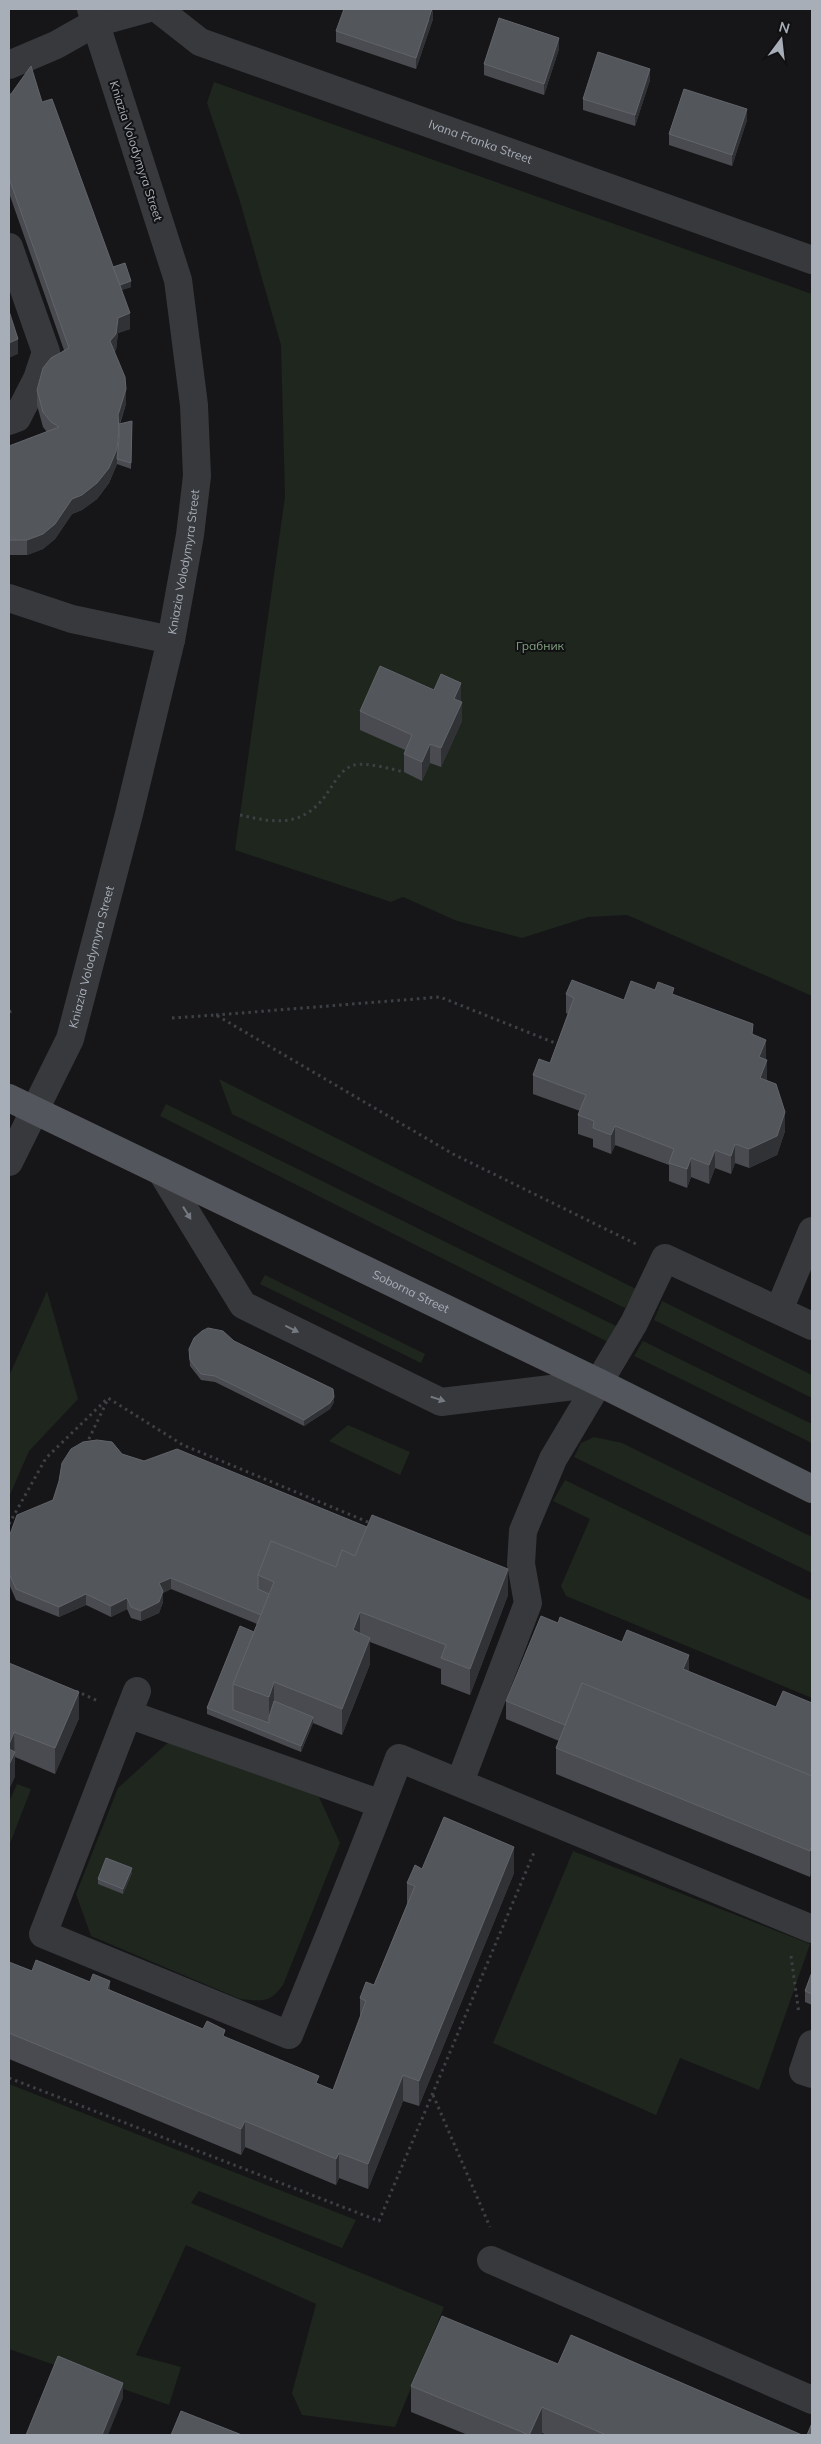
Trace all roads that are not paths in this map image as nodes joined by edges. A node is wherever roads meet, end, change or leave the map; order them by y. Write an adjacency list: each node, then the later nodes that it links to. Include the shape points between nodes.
1 (146, 9): 3 (street)
2 (158, 9): 6 (street, Ivana Franka Street, via 200,42)
3 (93, 16): 4 (street, via 56,45); 9 (street, Kniazia Volodymyra Street, via 178,280 194,405 197,476)
4 (9, 65)
5 (9, 247): 7 (street, via 46,352 18,418)
6 (812, 260)
7 (9, 420)
8 (9, 598): 9 (street, via 72,619)
9 (171, 640): 11 (street, Kniazia Volodymyra Street, via 70,1039)
10 (9, 1098): 11 (main road, Soborna Street)
11 (35, 1110): 12 (street, Kniazia Volodymyra Street); 13 (main road, Soborna Street)
12 (9, 1162)
13 (161, 1171): 17 (main road, Soborna Street); 17 (street, one-way to 17, via 243,1305 441,1402)
14 (812, 1232): 15 (street)
15 (779, 1310): 16 (street); 17 (street, via 665,1258)
16 (812, 1326)
17 (600, 1383): 18 (main road, Soborna Street); 19 (street, via 553,1459 523,1531 522,1564 528,1603)
18 (812, 1489)
19 (460, 1782): 20 (street, via 399,1758); 21 (street)
20 (382, 1804): 20 (street, via 289,2035 43,1934 133,1702)
21 (812, 1929)
22 (499, 2263): 23 (street)
23 (812, 2400)

